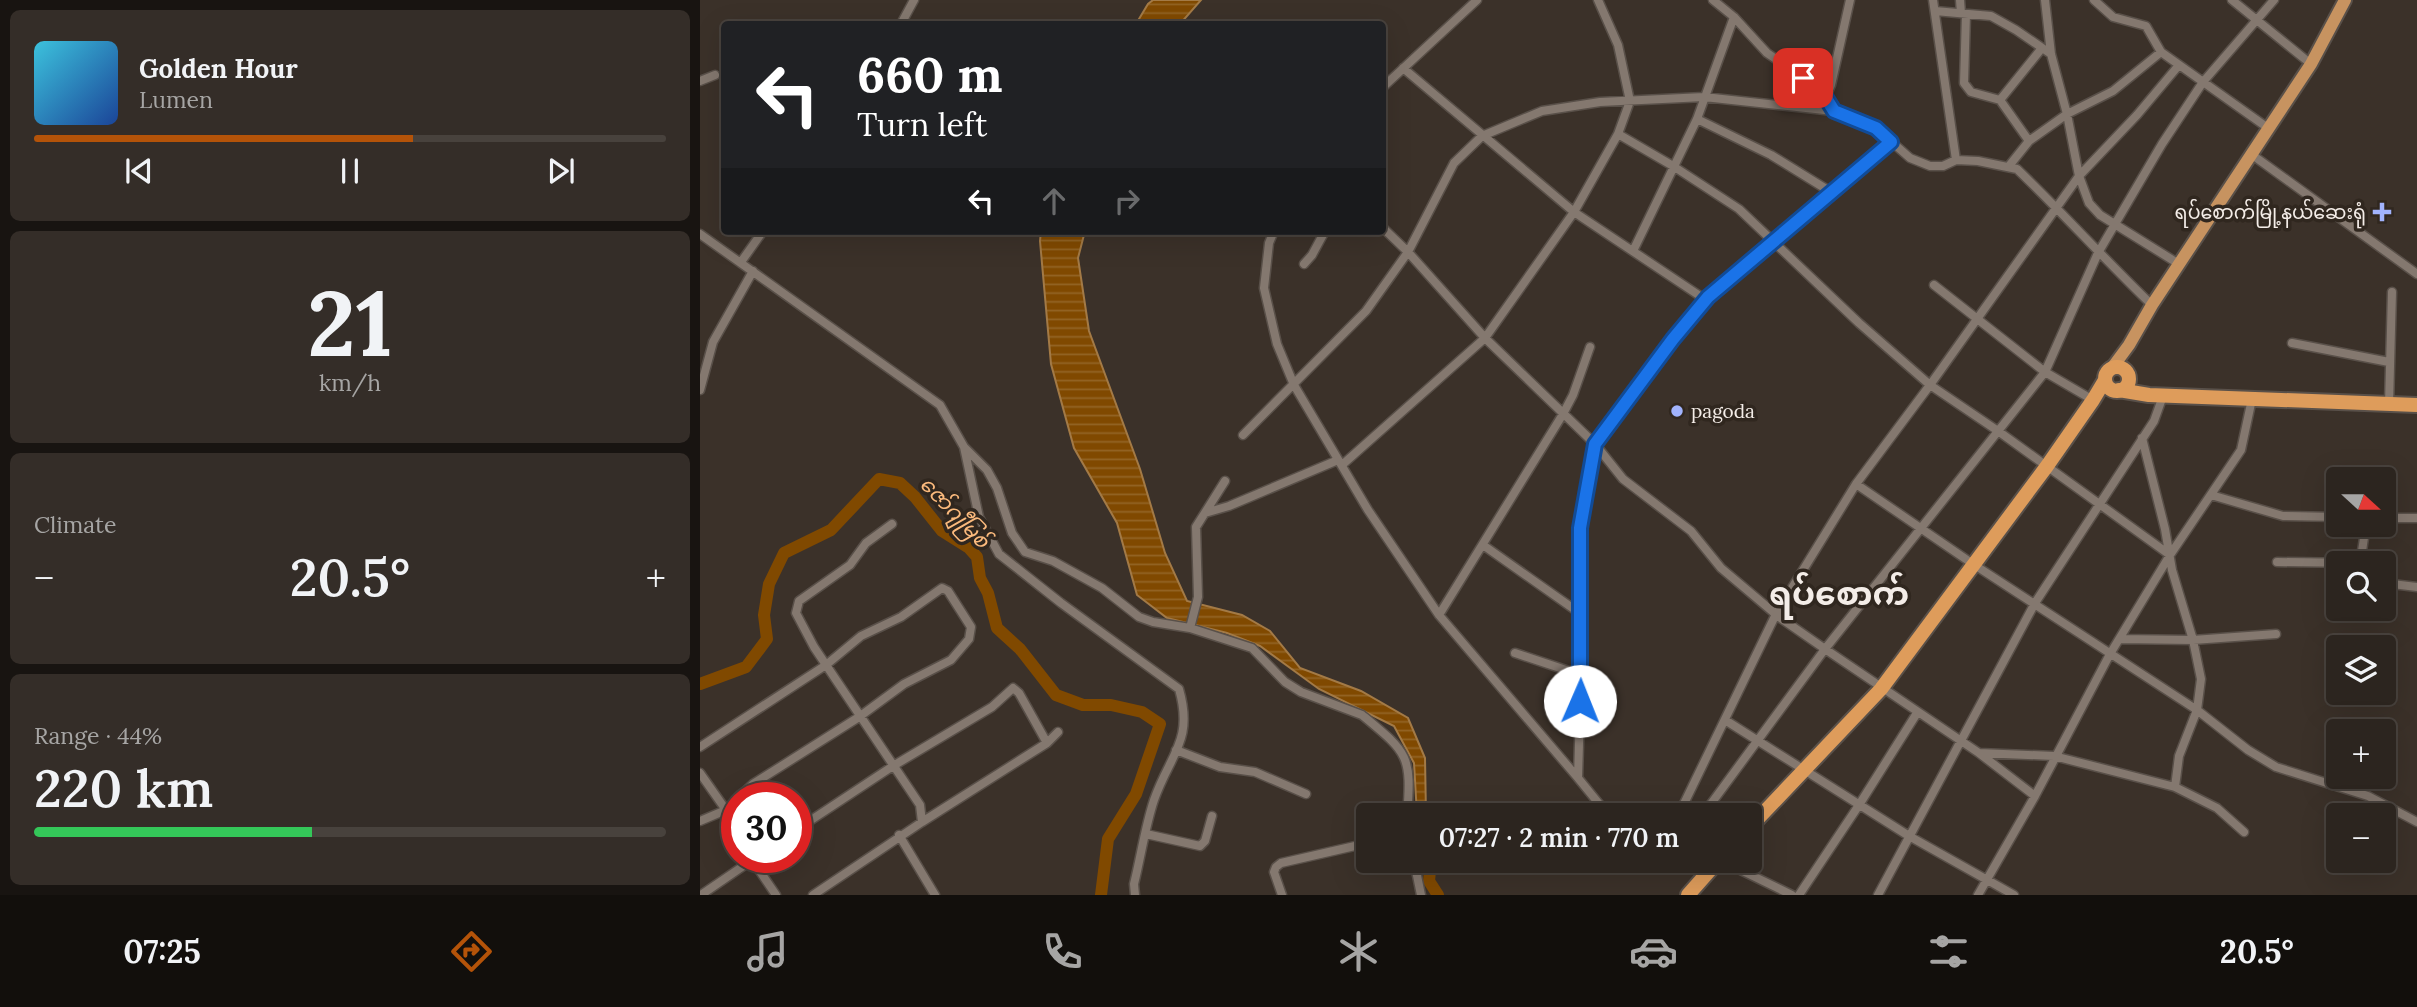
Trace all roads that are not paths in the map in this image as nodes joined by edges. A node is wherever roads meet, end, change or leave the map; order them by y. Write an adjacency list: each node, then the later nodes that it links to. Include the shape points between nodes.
1 (914, 0): 17 (street)
2 (1477, 0): 24 (street)
3 (1598, 0): 32 (street, via 1618,45)
4 (1713, 0): 13 (street)
5 (1850, 0): 30 (street)
6 (1933, 0): 14 (street)
7 (1960, 0): 15 (street)
8 (2045, 0): 21 (street)
9 (2094, 0): 20 (street, via 2113,17 2147,26)
10 (2232, 0): 18 (street)
11 (2274, 0): 18 (street)
12 (2345, 0): 22 (main road)
13 (1727, 4): 16 (street)
14 (1935, 11): 15 (street); 42 (street)
15 (1964, 13): 19 (street, via 1991,16); 31 (street, via 1964,83 1971,92)
16 (1734, 17): 29 (street); 30 (street, via 1768,53)
17 (903, 21)
18 (2256, 21): 22 (street); 27 (street)
19 (2042, 48): 21 (street); 31 (street)
20 (2161, 52): 23 (street); 34 (street, via 2113,91)
21 (2051, 54): 34 (street)
22 (2311, 64): 36 (main road)
23 (2179, 65): 27 (street); 45 (street)
24 (1403, 68): 28 (street); 38 (street)
25 (715, 75): 26 (street)
26 (700, 81)
27 (2203, 82): 36 (street); 49 (street)
28 (1386, 84)
29 (1704, 97): 32 (street); 33 (street); 35 (street)
30 (1826, 97): 33 (street)
31 (2000, 100): 39 (street)
32 (1630, 101): 37 (street); 38 (street, via 1542,111)
33 (1834, 111): 40 (street, via 1876,128)
34 (2067, 114): 39 (street); 45 (street)
35 (1697, 119): 43 (street); 46 (street, via 1771,155)
36 (2268, 128): 41 (main road)
37 (1618, 134): 43 (street); 48 (street)
38 (1482, 136): 48 (street); 57 (street, via 1454,163)
39 (2029, 141): 44 (street)
40 (1891, 142): 42 (street, via 1910,158 1930,166); 46 (street)
41 (2251, 154): 61 (main road); 63 (street)
42 (1955, 160): 44 (street)
43 (1674, 166): 55 (street, via 1739,209); 56 (street)
44 (2009, 166): 47 (street)
45 (2079, 176): 47 (street); 49 (street, via 2090,203)
46 (1831, 192): 55 (street)
47 (2057, 206): 58 (street); 68 (street)
48 (1574, 212): 56 (street); 69 (street)
49 (2113, 224): 58 (street); 61 (street)
50 (1386, 232): 57 (street)
51 (700, 234): 59 (street)
52 (760, 235): 59 (street)
53 (1272, 235): 76 (street, via 1264,288 1277,345)
54 (1323, 235): 60 (street)
55 (1774, 240): 66 (street); 75 (street)
56 (1633, 251): 66 (street)
57 (1408, 252): 69 (street); 76 (street, via 1366,310)
58 (2098, 253): 67 (street); 73 (street)
59 (741, 262): 62 (street)
60 (1304, 264)
61 (2179, 264): 67 (main road)
62 (753, 271): 77 (street, via 713,342); 88 (street, via 940,405)
63 (2417, 274)
64 (1934, 285): 68 (street)
65 (2392, 292): 72 (street)
66 (1706, 300): 87 (street)
67 (2152, 305): 74 (main road, via 2129,345)
68 (1976, 320): 73 (street); 75 (street)
69 (1485, 338): 83 (street); 89 (street)
70 (2292, 343): 72 (street)
71 (1590, 347): 83 (street)
72 (2389, 362): 81 (street)
73 (2046, 372): 80 (street); 84 (street)
74 (2117, 379): 78 (highway); 80 (highway)
75 (1930, 384): 84 (street); 92 (street)
76 (1294, 385): 85 (street); 89 (street)
77 (700, 390)
78 (2156, 395): 79 (highway); 86 (street, via 2154,421)
79 (2252, 399): 81 (highway); 93 (street, via 2241,450)
80 (2093, 400): 90 (highway)
81 (2389, 404): 82 (highway)
82 (2417, 405)
83 (1563, 414): 87 (street); 101 (street)
84 (1998, 431): 90 (street); 100 (street)
85 (1244, 435)
86 (2143, 438): 94 (street); 102 (street)
87 (1595, 444): 109 (street, via 1580,528); 110 (street, via 1623,479 1691,531 1720,568)
88 (964, 447): 112 (street, via 998,488 1012,533 1025,552 1053,561 1102,588 1139,617); 131 (street, via 979,517 999,554 1179,689 1185,725)
89 (1340, 463): 95 (street); 111 (street)
90 (2047, 466): 94 (street); 105 (highway)
91 (1225, 481): 95 (street)
92 (1856, 484): 100 (street); 110 (street)
93 (2211, 495): 96 (street, via 2283,516); 102 (street)
94 (2099, 504): 102 (street); 108 (street)
95 (1205, 513): 112 (street, via 1195,535 1197,602)
96 (2326, 517)
97 (2396, 518): 98 (street)
98 (2417, 518)
99 (892, 524): 119 (street, via 866,543 850,565 799,601 796,613)
100 (1921, 529): 105 (street); 116 (street)
101 (1483, 545): 109 (street); 111 (street)
102 (2170, 555): 114 (street); 115 (street)
103 (2277, 562): 104 (street)
104 (2326, 563)
105 (1973, 564): 108 (street); 121 (highway)
106 (2396, 584): 107 (street)
107 (2417, 587)
108 (2035, 603): 118 (street); 128 (street)
109 (1581, 614): 120 (street)
110 (1776, 614): 116 (street); 125 (street)
111 (1439, 615): 137 (street)
112 (1191, 626): 143 (street, via 1252,648 1285,682 1321,702 1362,715 1404,755 1409,771)
113 (2276, 634): 115 (street)
114 (2120, 639): 115 (street); 118 (street)
115 (2193, 640): 122 (street, via 2201,679)
116 (1825, 649): 121 (street); 127 (street)
117 (1515, 653): 120 (street)
118 (2110, 654): 122 (street); 133 (street)
119 (826, 664): 124 (street); 124 (street, via 861,636 901,617 942,588 971,627 969,639 951,660 904,684); 130 (street)
120 (1581, 675): 137 (street)
121 (1881, 689): 123 (street); 135 (highway)
122 (2197, 709): 139 (street, via 2179,756); 154 (street, via 2276,767 2368,796)
123 (1917, 713): 128 (street); 147 (street)
124 (859, 718): 134 (street); 138 (street)
125 (1725, 720): 127 (street); 145 (street)
126 (1058, 732): 129 (street)
127 (1758, 739): 135 (street); 146 (street)
128 (1960, 741): 132 (street); 158 (street)
129 (1046, 743): 134 (street, via 1013,688 992,707); 153 (street)
130 (700, 747)
131 (1176, 750): 140 (street, via 1220,767 1255,772); 156 (street, via 1154,800)
132 (1979, 753): 133 (street); 141 (street)
133 (2054, 756): 139 (street); 141 (street)
134 (893, 766): 151 (street); 153 (street, via 920,805)
135 (1804, 769): 147 (street); 149 (highway)
136 (700, 773): 142 (street)
137 (1578, 778): 144 (street)
138 (756, 782)
139 (2175, 787): 155 (street, via 2217,808)
140 (1306, 794)
141 (2035, 796): 165 (street)
142 (721, 803)
143 (1408, 803)
144 (1598, 803)
145 (1684, 803)
146 (1711, 803)
147 (1859, 806): 158 (street); 175 (street)
148 (721, 812): 152 (street)
149 (1762, 814)
150 (1212, 816): 156 (street, via 1200,846)
151 (812, 819)
152 (700, 821)
153 (922, 821): 157 (street)
154 (2417, 821)
155 (2244, 832)
156 (1146, 834): 170 (street)
157 (900, 835): 168 (street); 169 (street)
158 (1909, 836): 165 (street); 176 (street)
159 (1356, 846): 171 (street, via 1281,863 1274,872)
160 (732, 873): 166 (street)
161 (762, 873): 167 (street)
162 (1417, 873): 172 (street)
163 (1709, 873): 173 (highway)
164 (1745, 873): 174 (street)
165 (1987, 881): 177 (street); 178 (street)
166 (701, 895)
167 (776, 895)
168 (813, 895)
169 (934, 895)
170 (1135, 895)
171 (1282, 895)
172 (1422, 895)
173 (1688, 895)
174 (1792, 895)
175 (1799, 895)
176 (1878, 895)
177 (1978, 895)
178 (2014, 895)

